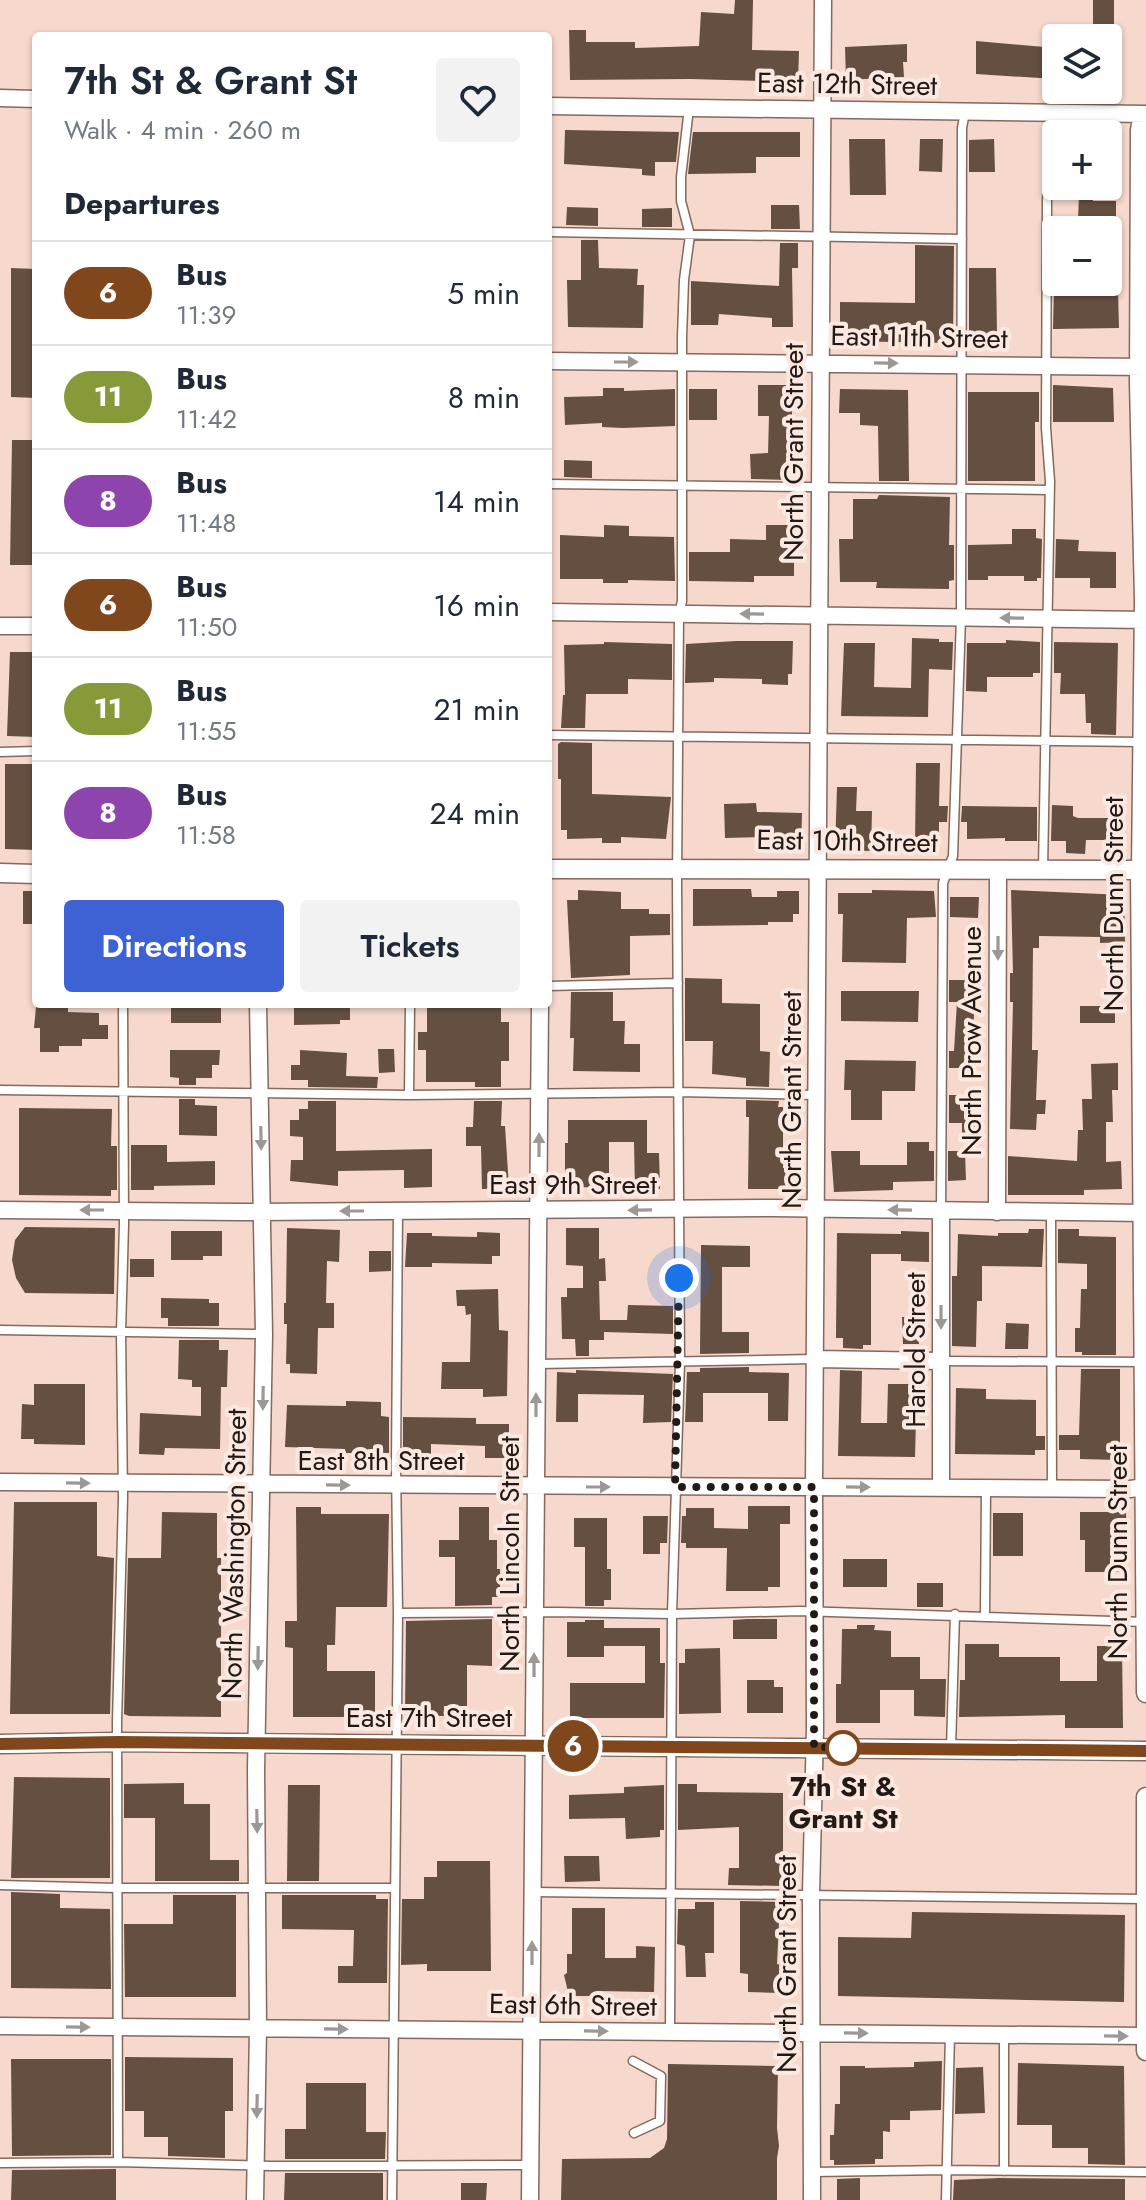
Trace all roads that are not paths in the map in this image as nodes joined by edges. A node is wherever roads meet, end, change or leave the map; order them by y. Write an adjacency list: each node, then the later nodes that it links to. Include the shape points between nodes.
1 (823, 0): 6 (street, North Grant Street)
2 (0, 98): 3 (street)
3 (32, 99)
4 (552, 106): 5 (street, East 12th Street)
5 (689, 108): 6 (street, East 12th Street); 11 (lane, via 681,201)
6 (822, 110): 7 (street, East 12th Street); 12 (street, North Grant Street)
7 (965, 112): 8 (street, East 12th Street); 13 (lane)
8 (1053, 113): 9 (street, East 12th Street); 18 (lane)
9 (1144, 114): 19 (street, North Dunn Street, via 1139,130)
10 (552, 232): 11 (lane)
11 (690, 235): 12 (lane); 15 (lane)
12 (822, 236): 13 (lane); 16 (street, North Grant Street)
13 (962, 239): 17 (lane)
14 (552, 361): 15 (street, East 11th Street, one-way to 15)
15 (682, 362): 16 (street, East 11th Street); 21 (lane)
16 (819, 362): 17 (street, East 11th Street, one-way to 17); 22 (street, North Grant Street)
17 (962, 364): 18 (street, East 11th Street); 23 (lane)
18 (1047, 365): 19 (street, East 11th Street); 24 (lane)
19 (1142, 367): 30 (street, North Dunn Street)
20 (552, 484): 21 (lane)
21 (683, 486): 22 (lane); 26 (lane)
22 (820, 488): 23 (lane); 27 (street, North Grant Street)
23 (961, 489): 24 (lane); 28 (lane)
24 (1050, 490): 29 (lane)
25 (552, 612): 26 (street)
26 (679, 614): 27 (street, one-way to 26); 34 (lane)
27 (818, 615): 28 (street); 35 (street, North Grant Street)
28 (961, 617): 29 (street, one-way to 28); 36 (lane)
29 (1047, 619): 30 (street); 37 (lane)
30 (1144, 620): 38 (street, North Dunn Street)
31 (0, 626): 32 (street)
32 (32, 626)
33 (552, 735): 34 (lane)
34 (678, 736): 35 (lane); 41 (lane)
35 (820, 736): 36 (lane); 46 (street, North Grant Street)
36 (957, 741): 37 (lane); 43 (lane, via 953,856)
37 (1045, 741): 38 (lane); 47 (lane)
38 (1144, 742): 45 (street, North Dunn Street)
39 (32, 751): 40 (lane)
40 (0, 752)
41 (678, 868): 42 (street, East 10th Street); 46 (street, East 10th Street); 50 (lane)
42 (552, 869)
43 (947, 870): 44 (street, East 10th Street); 46 (street, East 10th Street); 68 (lane)
44 (998, 870): 47 (street, East 10th Street); 71 (street, North Prow Avenue, one-way to 71)
45 (1143, 870): 47 (street, East 10th Street); 73 (street, North Dunn Street)
46 (818, 871): 62 (street, North Grant Street)
47 (1043, 871)
48 (0, 873): 49 (street)
49 (32, 874)
50 (678, 983): 51 (lane); 58 (lane)
51 (552, 986)
52 (123, 1008): 57 (lane)
53 (258, 1008): 59 (street, North Washington Street)
54 (410, 1008): 60 (lane)
55 (540, 1008): 61 (street, North Lincoln Street)
56 (0, 1090): 57 (lane)
57 (122, 1091): 59 (lane); 67 (lane)
58 (679, 1092): 61 (lane); 62 (lane); 64 (lane)
59 (260, 1095): 60 (lane); 69 (street, North Washington Street, one-way to 69)
60 (409, 1095): 61 (lane)
61 (539, 1095): 70 (street, North Lincoln Street, one-way to 61)
62 (818, 1095): 63 (street, North Grant Street)
63 (816, 1208): 64 (street, East 9th Street); 68 (street, East 9th Street, one-way to 63); 78 (street, North Grant Street)
64 (680, 1209): 70 (street, East 9th Street, one-way to 70); 80 (lane)
65 (0, 1210): 67 (street, East 9th Street, one-way to 65)
66 (398, 1210): 69 (street, East 9th Street, one-way to 69); 70 (street, East 9th Street); 87 (lane)
67 (123, 1211): 69 (street, East 9th Street); 75 (lane)
68 (941, 1211): 71 (street, East 9th Street); 79 (street, Harold Street, one-way to 79)
69 (262, 1212): 76 (street, North Washington Street)
70 (538, 1212): 83 (street, North Lincoln Street)
71 (997, 1212): 72 (street, East 9th Street)
72 (1051, 1212): 73 (street, East 9th Street); 81 (lane)
73 (1145, 1213): 77 (street, North Dunn Street)
74 (0, 1330): 75 (lane)
75 (121, 1332): 76 (lane); 85 (lane)
76 (264, 1334): 86 (street, North Washington Street, one-way to 86)
77 (1145, 1342): 82 (street, North Dunn Street)
78 (815, 1359): 79 (street); 80 (lane); 90 (street, North Grant Street)
79 (941, 1361): 81 (lane); 92 (street, Harold Street)
80 (680, 1362): 83 (lane); 89 (lane)
81 (1052, 1362): 82 (lane); 94 (lane)
82 (1144, 1362): 91 (street, North Dunn Street)
83 (537, 1364): 88 (street, North Lincoln Street, one-way to 83)
84 (0, 1482): 85 (street, East 8th Street, one-way to 85)
85 (123, 1484): 86 (street, East 8th Street); 103 (lane)
86 (261, 1485): 87 (street, East 8th Street, one-way to 87); 104 (street, North Washington Street, one-way to 104)
87 (397, 1486): 88 (street, East 8th Street); 97 (lane)
88 (536, 1487): 89 (street, East 8th Street, one-way to 89); 96 (street, North Lincoln Street)
89 (675, 1487): 90 (street, East 8th Street); 98 (lane)
90 (814, 1487): 92 (street, East 8th Street, one-way to 92); 95 (street, North Grant Street)
91 (1146, 1487): 94 (street, East 8th Street); 101 (street, North Dunn Street)
92 (941, 1488): 93 (street, East 8th Street)
93 (986, 1488): 94 (street, East 8th Street); 100 (lane)
94 (1052, 1488)
95 (814, 1611): 98 (lane); 99 (lane); 109 (street, North Grant Street)
96 (535, 1612): 97 (lane); 98 (lane); 107 (street, North Lincoln Street, one-way to 96)
97 (398, 1613): 106 (lane)
98 (672, 1614): 108 (lane)
99 (955, 1614): 100 (lane); 110 (lane)
100 (985, 1615): 101 (lane)
101 (1146, 1622): 102 (street, North Dunn Street)
102 (1146, 1693)
103 (118, 1742): 104 (street, East 7th Street); 105 (street, East 7th Street); 114 (lane)
104 (257, 1743): 106 (street, East 7th Street); 115 (street, North Washington Street, one-way to 115)
105 (0, 1744)
106 (396, 1745): 107 (street, East 7th Street); 116 (lane)
107 (534, 1746): 108 (street, East 7th Street); 117 (street, North Lincoln Street)
108 (671, 1747): 109 (street, East 7th Street); 118 (lane)
109 (814, 1747): 110 (street, East 7th Street); 119 (street, North Grant Street)
110 (951, 1749): 111 (street, East 7th Street)
111 (1146, 1751)
112 (1146, 1797): 120 (street)
113 (0, 1885): 114 (lane)
114 (117, 1888): 115 (lane); 122 (lane)
115 (257, 1888): 116 (lane); 123 (street, North Washington Street)
116 (394, 1888): 124 (lane)
117 (533, 1892): 118 (lane); 125 (street, North Lincoln Street, one-way to 117)
118 (671, 1893): 119 (lane); 126 (lane)
119 (811, 1895): 120 (lane); 127 (street, North Grant Street)
120 (1145, 1899): 130 (street)
121 (0, 2026): 122 (street, East 6th Street, one-way to 122)
122 (119, 2027): 123 (street, East 6th Street); 134 (lane)
123 (258, 2028): 124 (street, East 6th Street, one-way to 124); 136 (street, North Washington Street, one-way to 136)
124 (393, 2029): 125 (street, East 6th Street); 138 (lane)
125 (532, 2031): 126 (street, East 6th Street, one-way to 126); 137 (street, North Lincoln Street)
126 (670, 2032): 127 (street, East 6th Street)
127 (812, 2033): 128 (street, East 6th Street, one-way to 128); 141 (street, North Grant Street)
128 (950, 2034): 129 (street, East 6th Street); 139 (lane)
129 (1004, 2035): 130 (street, East 6th Street, one-way to 130); 140 (lane)
130 (1146, 2036): 131 (street)
131 (1146, 2051)
132 (633, 2061): 133 (lane, via 661,2076 660,2121)
133 (634, 2133)
134 (118, 2162): 135 (lane); 136 (lane)
135 (0, 2163)
136 (256, 2165): 138 (lane); 143 (street, North Washington Street)
137 (530, 2165): 138 (lane); 145 (street, North Lincoln Street)
138 (392, 2166): 144 (lane)
139 (945, 2170): 140 (lane); 141 (lane); 147 (lane)
140 (1004, 2171): 142 (lane)
141 (813, 2172): 146 (street, North Grant Street)
142 (1146, 2172)
143 (255, 2200)
144 (392, 2200)
145 (530, 2200)
146 (812, 2200)
147 (946, 2200)

